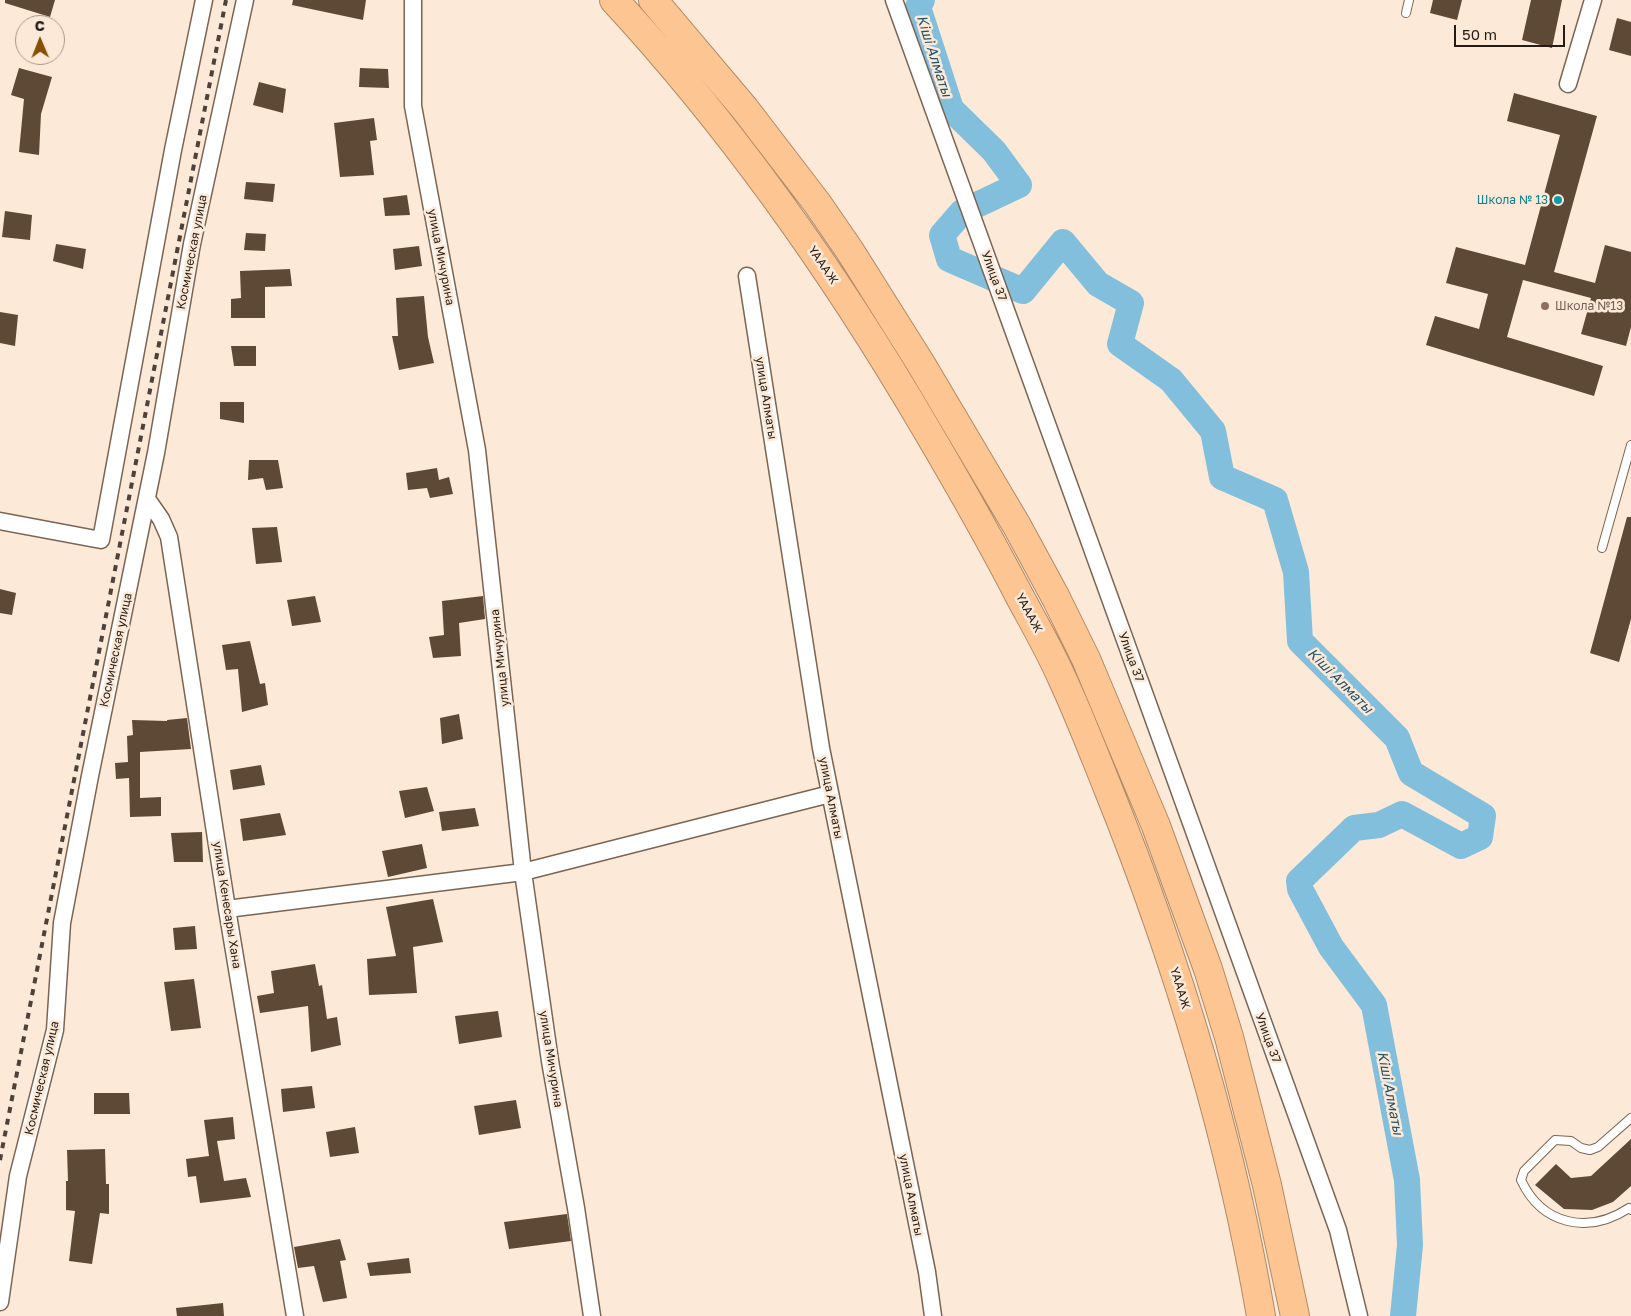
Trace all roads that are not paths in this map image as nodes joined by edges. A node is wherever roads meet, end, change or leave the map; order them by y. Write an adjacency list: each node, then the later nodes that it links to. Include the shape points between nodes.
1 (204, 0): 14 (street, via 100,540)
2 (246, 0): 13 (street, Космическая улица, via 192,244)
3 (413, 0): 17 (street, улица Мичурина, via 413,106 477,450)
4 (614, 0): 25 (highway, ҮАААЖ, via 661,51 763,179 870,334 963,492 1059,672 1118,812 1174,967 1229,1162)
5 (652, 0): 26 (highway, via 745,109 850,251 1012,518 1069,624 1153,818 1208,969 1229,1036 1267,1185)
6 (894, 0): 27 (street, Улица 37, via 1338,1230)
7 (1409, 0): 9 (lane)
8 (1592, 0): 10 (street)
9 (1406, 13)
10 (1568, 84)
11 (748, 276): 16 (street, улица Алматы)
12 (1631, 445): 15 (lane)
13 (146, 499): 18 (street, улица Кенесары Хана, via 169,537); 21 (street, Космическая улица, via 64,913 56,1030 18,1176)
14 (0, 521)
15 (1602, 548)
16 (830, 794): 17 (street); 24 (street, улица Алматы, via 927,1272)
17 (523, 872): 18 (street); 23 (street, улица Мичурина)
18 (227, 909): 22 (street, улица Кенесары Хана)
19 (1631, 1118): 20 (lane, via 1598,1147 1590,1150 1571,1141 1555,1140 1524,1171 1521,1180 1526,1191 1549,1214 1564,1222 1589,1222)
20 (1631, 1210)
21 (0, 1302)
22 (295, 1316)
23 (592, 1316)
24 (933, 1316)
25 (1261, 1316)
26 (1294, 1316)
27 (1359, 1316)

